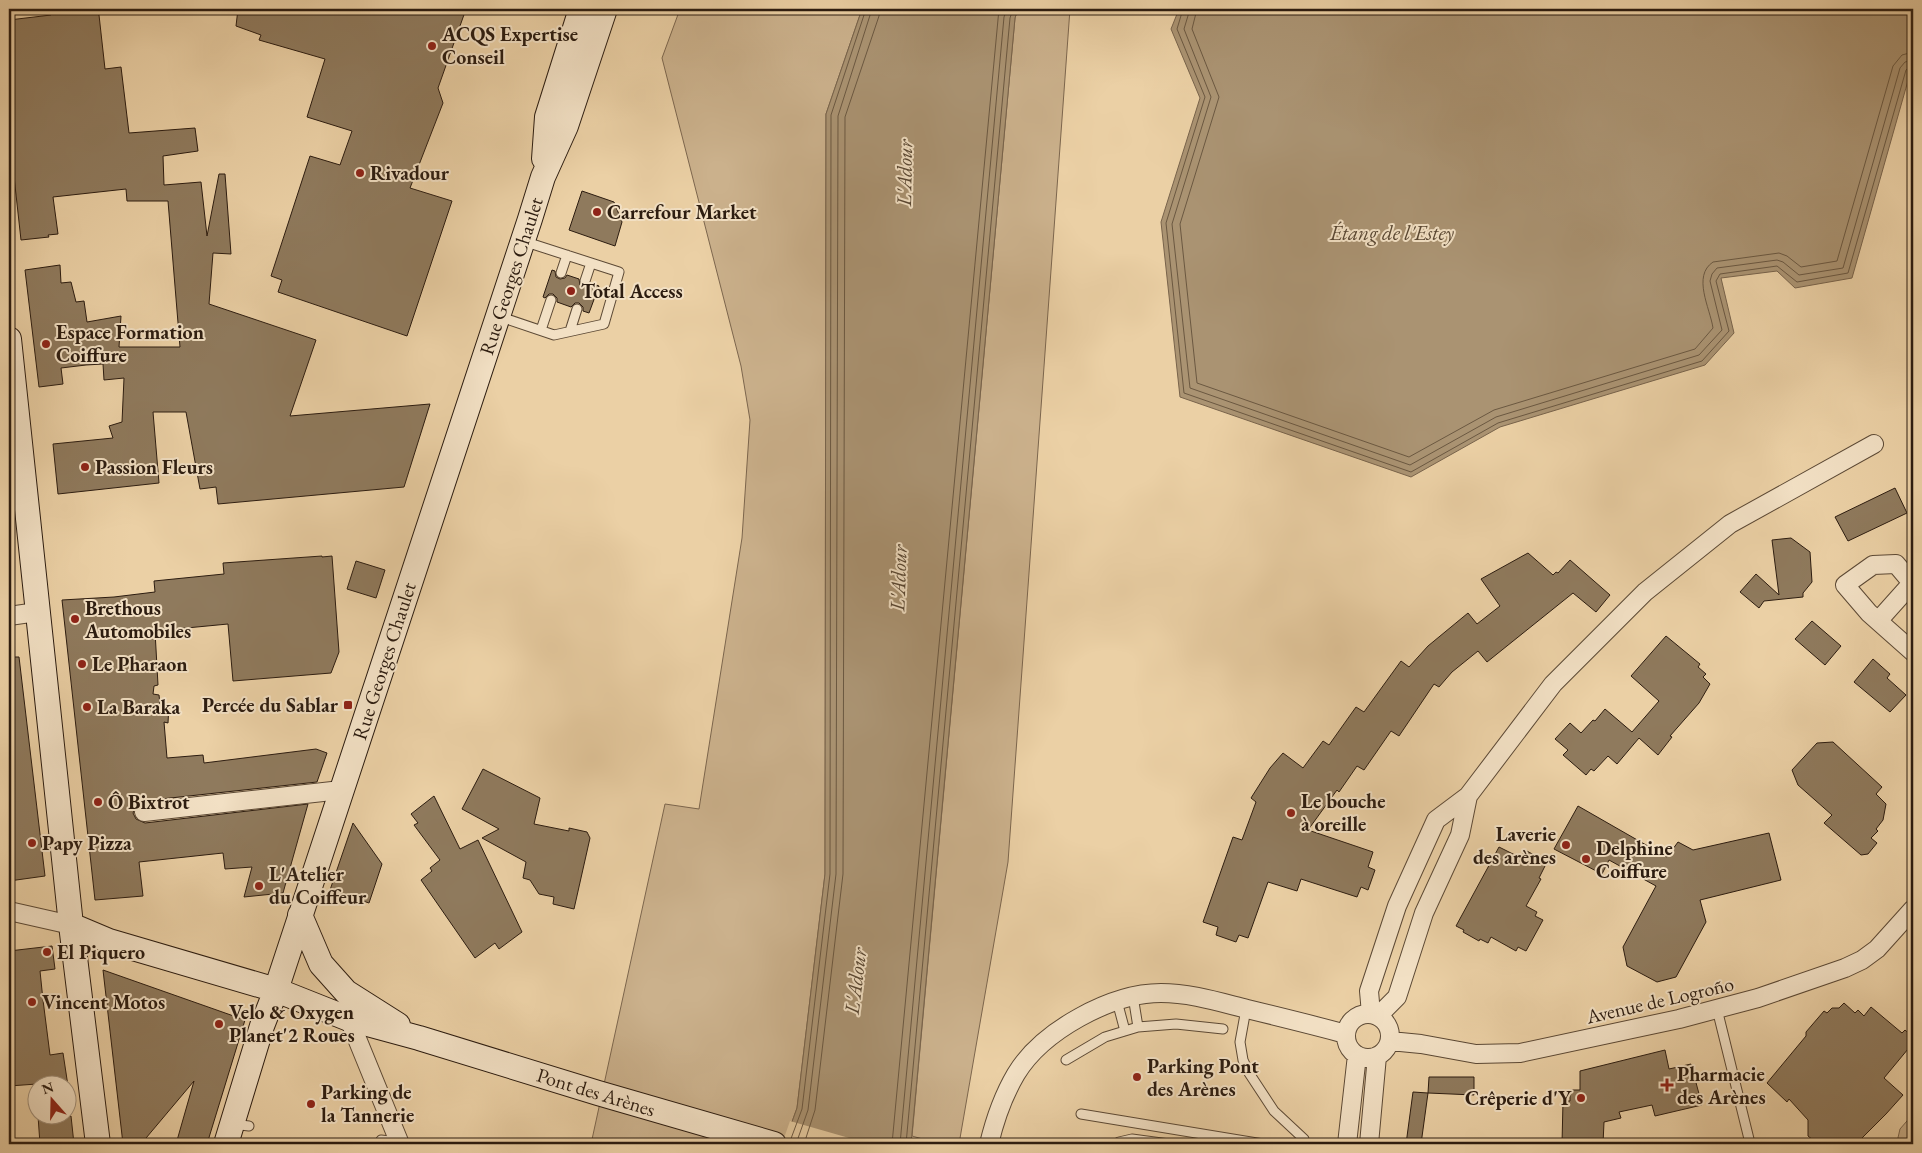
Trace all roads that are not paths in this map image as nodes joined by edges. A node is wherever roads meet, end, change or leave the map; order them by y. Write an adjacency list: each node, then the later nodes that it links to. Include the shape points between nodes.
1 (581, 9): 3 (main road, Rue Georges Chaulet, via 548,117)
2 (605, 9): 3 (main road, Rue Georges Chaulet, via 566,126)
3 (542, 177): 4 (main road, Rue Georges Chaulet)
4 (523, 240): 5 (lane); 11 (main road, Rue Georges Chaulet)
5 (567, 255): 6 (lane); 7 (lane)
6 (591, 262): 8 (lane); 13 (lane, via 619,272 604,324)
7 (561, 273)
8 (585, 282)
9 (552, 300): 12 (lane)
10 (577, 309): 13 (lane)
11 (498, 316): 12 (lane); 20 (main road, Rue Georges Chaulet)
12 (541, 330): 13 (lane, via 554,334)
13 (570, 331)
14 (9, 339): 16 (main road)
15 (1874, 444): 21 (street, via 1730,524 1645,592 1553,684)
16 (37, 612): 17 (street); 26 (main road)
17 (9, 616)
18 (1878, 621): 19 (street)
19 (1913, 652)
20 (341, 790): 22 (street); 25 (main road, Rue Georges Chaulet)
21 (1468, 796): 31 (street, via 1460,835 1424,913 1396,997); 31 (street, via 1436,820 1397,906 1369,990)
22 (144, 812)
23 (1913, 909): 30 (street, Avenue de Logroño, via 1862,960 1758,998)
24 (9, 911): 26 (street)
25 (300, 915): 27 (main road, Rue Georges Chaulet); 37 (main road, via 321,964 346,992)
26 (72, 925): 27 (main road, via 109,941); 46 (main road)
27 (276, 990): 32 (main road); 43 (main road, Rue Georges Chaulet, via 262,1026)
28 (1125, 999): 29 (street, via 1161,993 1206,998); 33 (lane); 35 (lane); 48 (street, via 1076,1018 1034,1051 1005,1094 994,1120)
29 (1246, 1008): 36 (street); 52 (lane, via 1240,1042 1243,1060 1274,1111 1304,1139)
30 (1717, 1009): 38 (street, Avenue de Logroño, via 1520,1053 1476,1054); 55 (lane)
31 (1374, 1015): 36 (street, via 1358,1017); 38 (street, via 1388,1026)
32 (349, 1019): 37 (main road); 45 (street)
33 (1138, 1027): 34 (lane, via 1176,1024); 35 (lane)
34 (1223, 1029)
35 (1125, 1031): 41 (lane, via 1105,1037)
36 (1346, 1034): 39 (street, via 1349,1046)
37 (419, 1038): 47 (main road, Pont des Arènes)
38 (1390, 1041): 40 (street, via 1383,1053)
39 (1357, 1055): 40 (street); 53 (street)
40 (1377, 1056): 54 (street)
41 (1066, 1060)
42 (1081, 1114): 51 (lane)
43 (236, 1131)
44 (381, 1140): 45 (lane)
45 (400, 1143)
46 (98, 1144)
47 (774, 1144)
48 (989, 1144)
49 (1117, 1144): 50 (lane, via 1132,1139)
50 (1169, 1144)
51 (1263, 1144)
52 (1305, 1144)
53 (1347, 1144)
54 (1369, 1144)
55 (1748, 1144)

